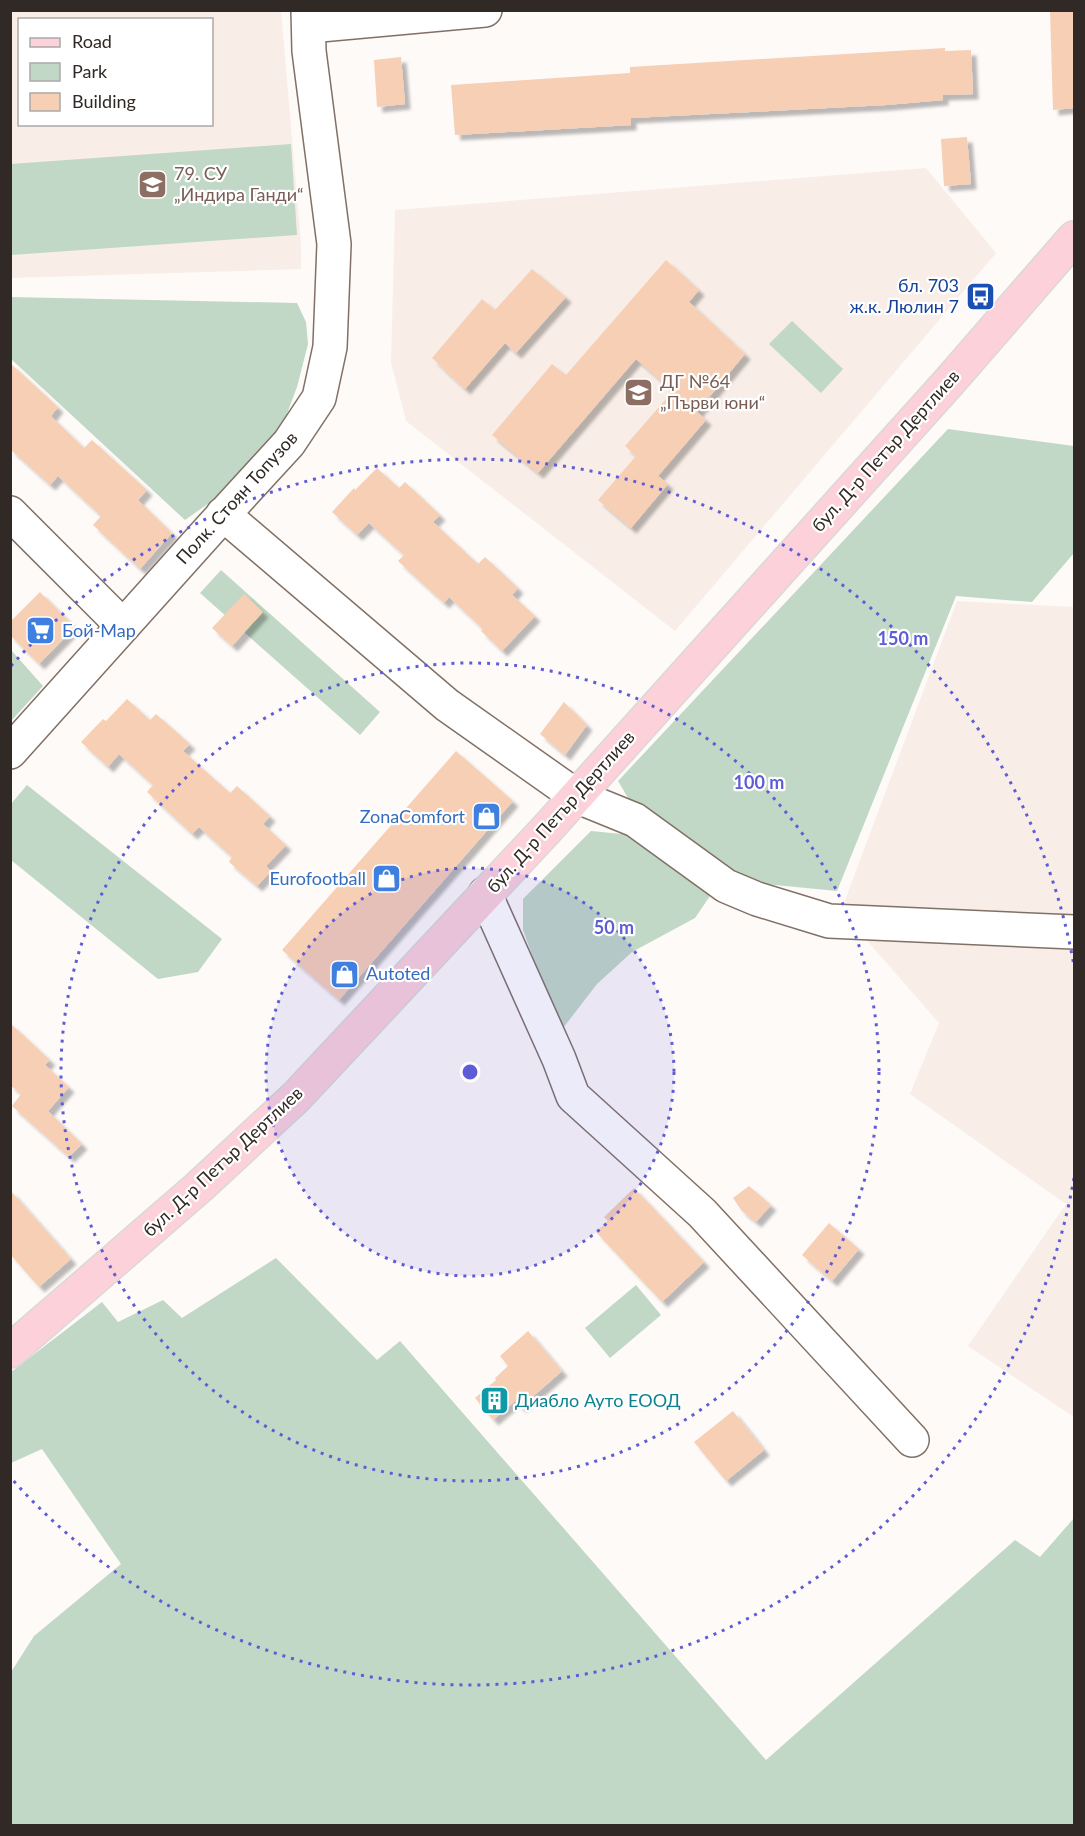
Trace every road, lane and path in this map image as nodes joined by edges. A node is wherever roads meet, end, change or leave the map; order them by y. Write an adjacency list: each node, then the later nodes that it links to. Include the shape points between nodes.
1 (485, 10): 2 (street)
2 (308, 18): 5 (street, Полк. Стоян Топузов, via 334,244 330,347 319,398 289,443)
3 (1074, 238): 8 (main road, бул. Д-р Петър Дертлиев, via 950,382)
4 (10, 513): 6 (street)
5 (223, 514): 6 (street, Полк. Стоян Топузов); 8 (street, via 447,705)
6 (123, 626): 7 (street, Полк. Стоян Топузов)
7 (10, 752)
8 (576, 796): 9 (main road, бул. Д-р Петър Дертлиев); 10 (street, via 635,820 726,886 829,921)
9 (485, 894): 11 (main road, бул. Д-р Петър Дертлиев, via 296,1097); 12 (street, via 573,1096 702,1213)
10 (1074, 932)
11 (10, 1351)
12 (912, 1440)

